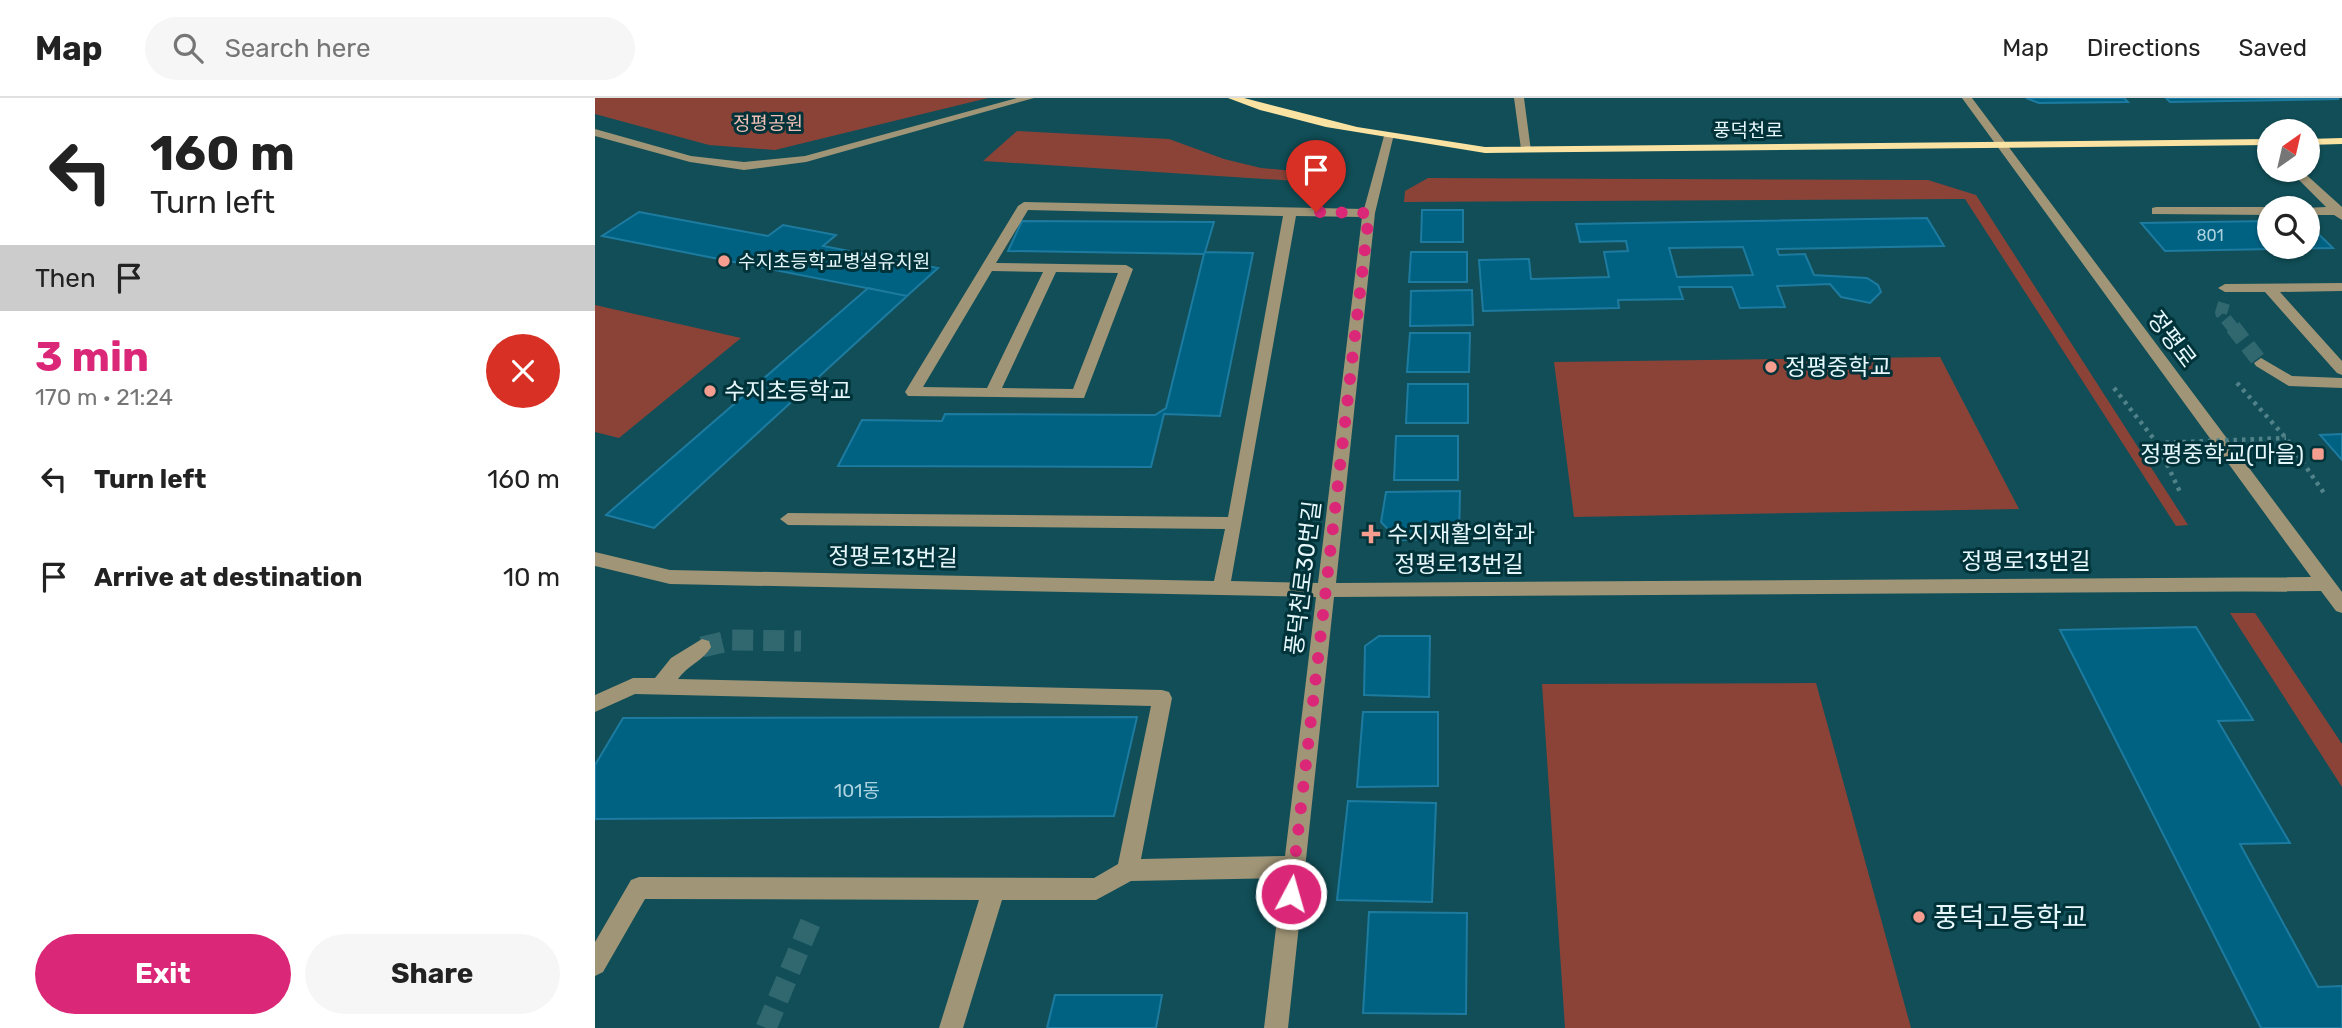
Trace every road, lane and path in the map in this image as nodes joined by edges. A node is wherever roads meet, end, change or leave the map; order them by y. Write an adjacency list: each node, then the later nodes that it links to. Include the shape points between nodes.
1 (1029, 98): 7 (street, via 806,159 744,166 690,159)
2 (1233, 98): 6 (main road, 풍덕천로, via 1285,116)
3 (1519, 98): 13 (street)
4 (1967, 98): 11 (street, 정평로)
5 (595, 132): 7 (street)
6 (1390, 136): 13 (main road, 풍덕천로, via 1485,150); 20 (street, 풍덕천로30번길)
7 (610, 137): 12 (street)
8 (2342, 141): 9 (main road)
9 (2321, 142)
10 (2257, 143): 11 (main road, 풍덕천로)
11 (2000, 145): 13 (main road, 풍덕천로); 39 (street, 정평로)
12 (595, 146)
13 (1527, 149)
14 (2308, 182): 19 (street)
15 (2156, 211): 16 (street)
16 (2257, 211)
17 (2320, 211): 19 (street)
18 (1290, 212): 20 (street); 21 (street, via 1024,206); 37 (street)
19 (2340, 212)
20 (1369, 213): 41 (street, 풍덕천로30번길)
21 (988, 267): 22 (street); 31 (street, via 913,392)
22 (1051, 268): 31 (street); 31 (street, via 1126,269 1079,394)
23 (2342, 287): 25 (street)
24 (2225, 288): 25 (street)
25 (2269, 288): 27 (street)
26 (2261, 363): 29 (street, via 2289,380)
27 (2342, 370)
28 (2237, 383): 32 (path)
29 (2342, 383)
30 (2114, 388): 33 (path)
31 (992, 393)
32 (2286, 438): 33 (path, bridge); 35 (path)
33 (2157, 443): 34 (path)
34 (2180, 492)
35 (2324, 493)
36 (787, 519): 37 (street)
37 (1235, 523): 40 (street)
38 (595, 559): 40 (street, 정평로13번길, via 670,577)
39 (2325, 584): 41 (street, 정평로13번길); 42 (street, 정평로)
40 (1221, 588): 41 (street, 정평로13번길)
41 (1327, 590): 46 (street, 풍덕천로30번길)
42 (2342, 606)
43 (702, 647): 44 (street, via 678,664)
44 (660, 687): 45 (street, via 633,686); 47 (street, via 1162,698)
45 (595, 704)
46 (1294, 867): 47 (street); 51 (street, 풍덕천로30번길)
47 (1128, 870): 48 (street, via 1097,889)
48 (994, 889): 49 (street, via 639,888); 50 (street)
49 (595, 964)
50 (951, 1028)
51 (1276, 1028)

